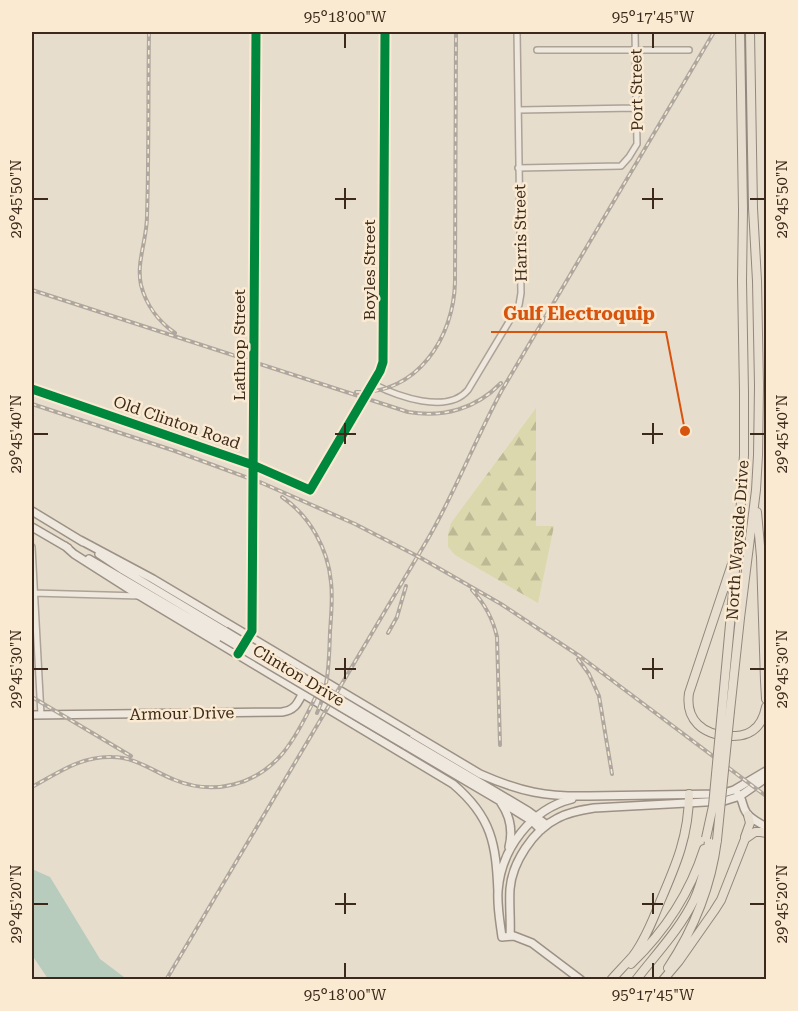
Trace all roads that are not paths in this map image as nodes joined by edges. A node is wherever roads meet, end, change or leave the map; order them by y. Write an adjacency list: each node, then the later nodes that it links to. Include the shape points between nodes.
1 (256, 32): 15 (street, Lathrop Street)
2 (385, 32): 13 (street, Boyles Street, via 384,357)
3 (516, 32): 11 (street, Harris Street)
4 (635, 32): 8 (street, Port Street)
5 (740, 32): 20 (main road, North Wayside Drive, via 744,455)
6 (750, 32): 17 (main road, North Wayside Drive, via 759,386)
7 (537, 50): 8 (street)
8 (636, 50): 9 (street); 10 (street, Port Street)
9 (689, 50)
10 (636, 108): 11 (street); 12 (street, Port Street, via 637,144 621,166)
11 (519, 110): 12 (street, Harris Street)
12 (518, 168): 13 (street, Harris Street, via 520,302 468,390 456,399 423,401)
13 (373, 384): 16 (street, Boyles Street)
14 (32, 389): 15 (street, Old Clinton Road)
15 (253, 465): 16 (street, Old Clinton Road); 27 (street, Lathrop Street, via 252,631)
16 (310, 490)
17 (756, 490): 31 (main road); 33 (main road, North Wayside Drive)
18 (32, 511): 21 (street, Clinton Drive)
19 (32, 527): 22 (street, Clinton Drive)
20 (739, 536): 32 (main road, via 688,704 694,721 704,730 729,736 754,730); 33 (main road, North Wayside Drive)
21 (80, 540): 26 (street, Clinton Drive); 27 (street)
22 (64, 546): 25 (street); 26 (street, Clinton Drive)
23 (32, 547): 24 (street)
24 (33, 593): 25 (street); 35 (street)
25 (140, 597): 28 (street)
26 (223, 634): 36 (street, Clinton Drive, bridge)
27 (248, 636): 28 (street, Lathrop Street); 29 (street)
28 (238, 654): 30 (street)
29 (314, 675): 30 (street, Armour Drive); 38 (street)
30 (303, 693): 35 (street, Armour Drive, via 294,708 282,712); 39 (street)
31 (766, 699)
32 (766, 707)
33 (726, 710): 57 (main road, North Wayside Drive, bridge); 57 (main road, North Wayside Drive, bridge)
34 (32, 715): 35 (street, Armour Drive)
35 (41, 715)
36 (406, 743): 42 (street, Clinton Drive); 48 (street, Clinton Drive)
37 (766, 771): 41 (street)
38 (480, 774): 44 (street, via 533,793); 48 (street)
39 (445, 778): 42 (street); 60 (street, via 476,805 488,829 495,852)
40 (766, 778): 46 (street)
41 (734, 790): 46 (street); 47 (street)
42 (488, 794): 49 (street, Clinton Drive)
43 (674, 795): 45 (street); 47 (street); 50 (street)
44 (590, 796): 45 (street); 53 (street, via 559,803)
45 (601, 796): 51 (street)
46 (740, 796): 47 (street, via 717,802); 52 (street)
47 (689, 799): 50 (street); 62 (main road, via 681,849 656,913 637,950)
48 (510, 800): 53 (street, Clinton Drive)
49 (500, 801): 53 (street, Clinton Drive); 59 (street, via 511,831)
50 (674, 804): 51 (street)
51 (601, 807): 54 (street, via 567,814)
52 (748, 815): 55 (street); 58 (main road, via 750,824)
53 (534, 819): 54 (street, Clinton Drive); 59 (street)
54 (544, 827): 61 (street, via 518,860 510,887 511,923)
55 (766, 827)
56 (766, 833): 58 (main road, via 754,832)
57 (711, 839): 62 (main road, North Wayside Drive, via 671,918 646,950); 65 (main road, via 690,908); 66 (main road, North Wayside Drive, via 712,872 699,912)
58 (745, 839): 66 (main road, via 721,900)
59 (508, 852): 60 (street)
60 (498, 892): 61 (street, via 499,916)
61 (506, 937): 63 (street, via 532,943)
62 (620, 971): 64 (main road)
63 (581, 980)
64 (612, 980)
65 (636, 980)
66 (662, 980)

